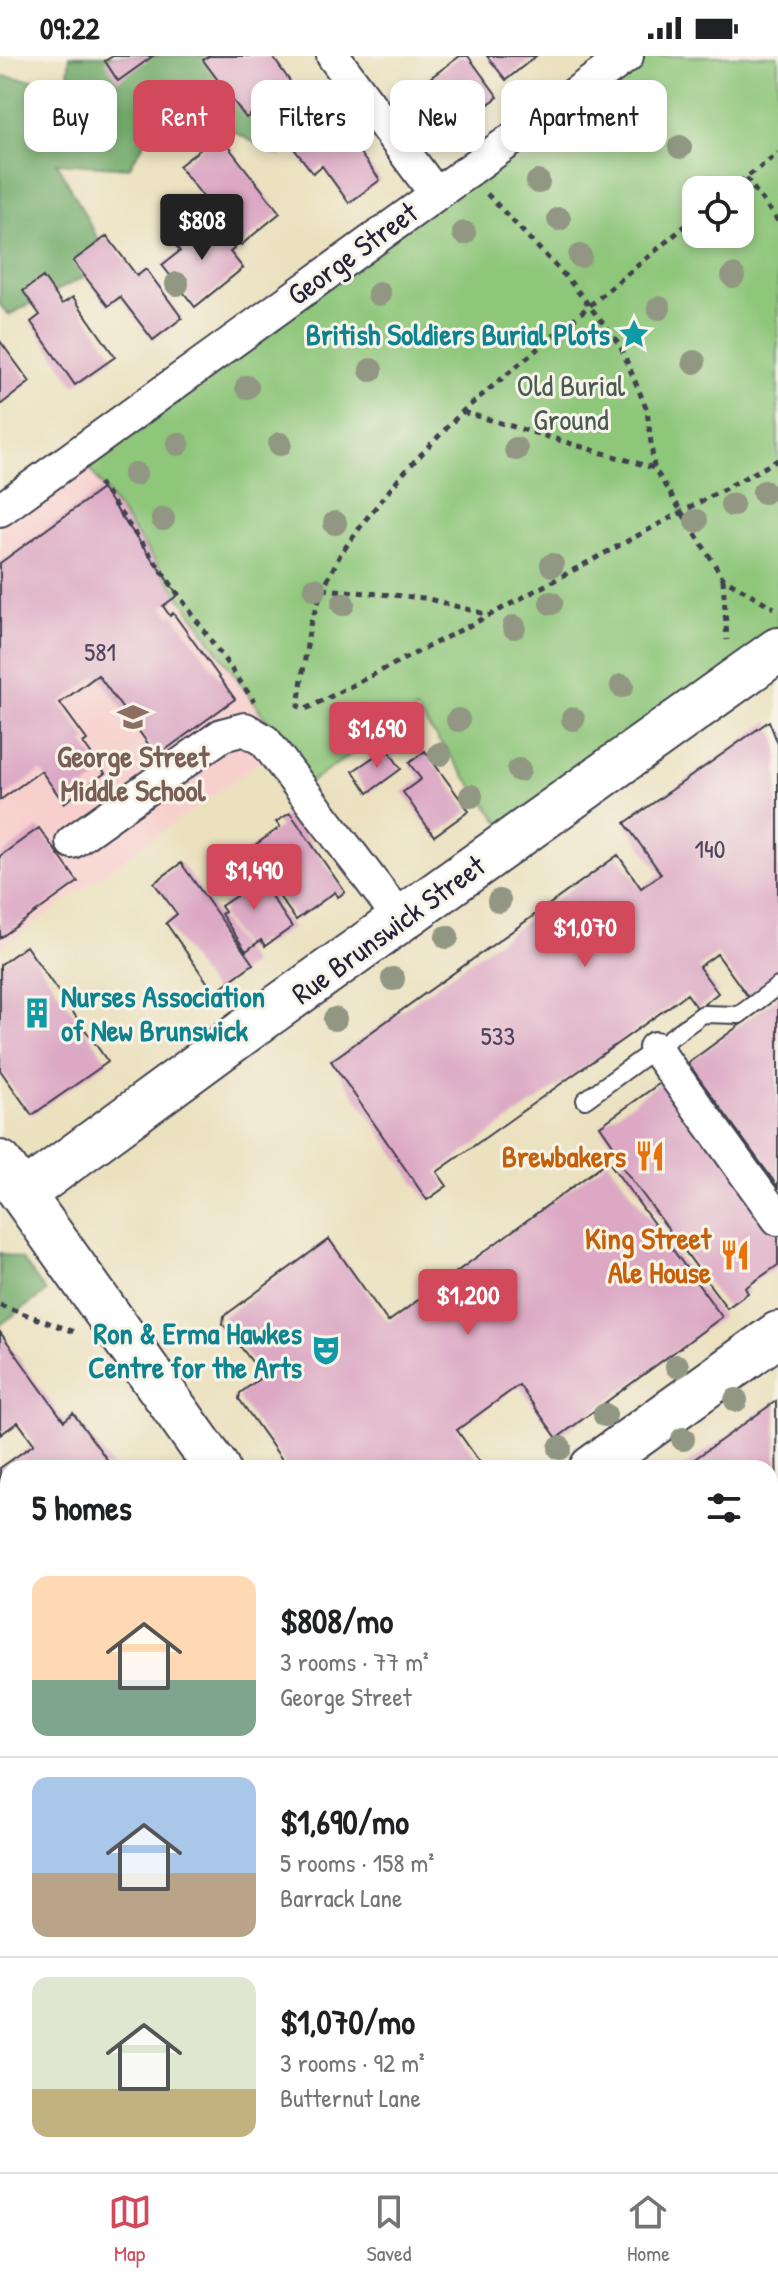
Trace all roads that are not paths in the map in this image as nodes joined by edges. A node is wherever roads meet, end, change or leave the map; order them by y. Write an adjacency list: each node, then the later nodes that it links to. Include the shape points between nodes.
1 (333, 56): 3 (street)
2 (627, 56): 3 (street, George Street)
3 (435, 193): 4 (street, George Street)
4 (0, 510)
5 (775, 645): 7 (main road, Rue Brunswick Street)
6 (72, 842): 7 (street, via 222,735 245,729 265,741)
7 (401, 920): 11 (main road, Rue Brunswick Street)
8 (778, 986): 9 (lane, via 739,1015 703,1014)
9 (655, 1048): 10 (lane); 12 (street)
10 (585, 1100)
11 (8, 1189): 14 (main road)
12 (778, 1219)
13 (778, 1334): 15 (main road)
14 (211, 1460)
15 (603, 1460)

